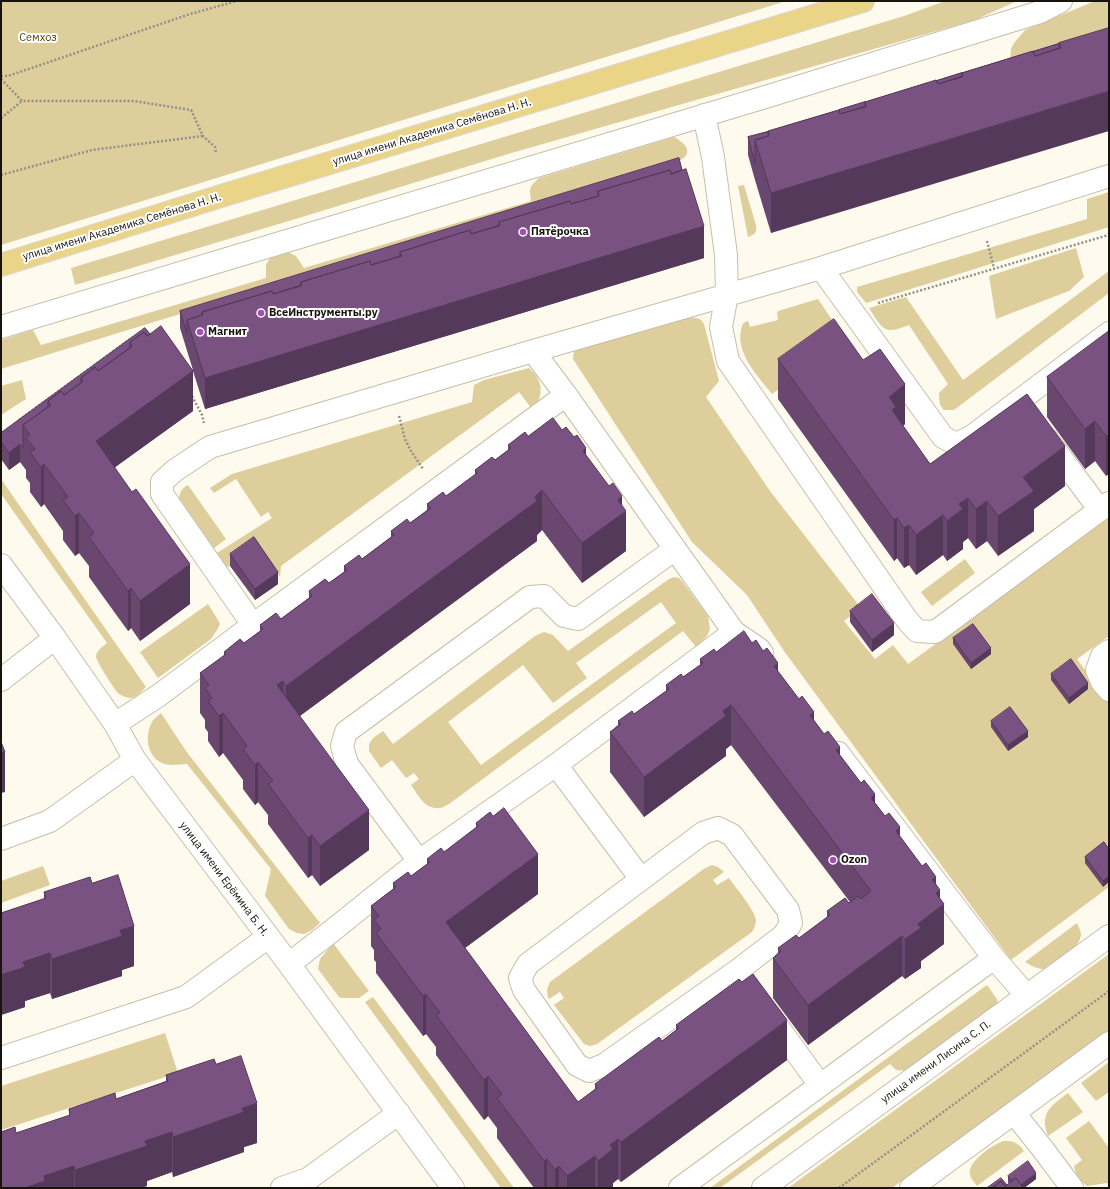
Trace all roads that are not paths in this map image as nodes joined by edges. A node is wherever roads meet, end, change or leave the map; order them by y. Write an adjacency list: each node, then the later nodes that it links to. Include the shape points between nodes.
1 (863, 1): 5 (main road, улица имени Академика Семёнова Н. Н.)
2 (1061, 1): 3 (street, via 1040,12)
3 (704, 115): 7 (street, via 713,157 726,255); 8 (street)
4 (1109, 176): 6 (street)
5 (1, 265)
6 (821, 268): 7 (street); 12 (street, via 943,436 956,444)
7 (727, 294): 10 (street); 13 (street, via 722,327 728,361 917,631 935,632)
8 (1, 327)
9 (1109, 333): 12 (street)
10 (533, 351): 11 (street); 16 (street, via 210,447 162,482 162,494)
11 (566, 395): 14 (street); 16 (street)
12 (1027, 412): 13 (street)
13 (1104, 506)
14 (674, 550): 17 (street); 28 (street, via 578,619 564,616 544,596 530,597 346,732 342,746 347,764)
15 (1, 565): 18 (street, улица имени Ерёмина Б. Н.)
16 (253, 625): 23 (street, via 158,696)
17 (734, 632): 20 (street, via 759,649); 26 (street)
18 (55, 638): 21 (street); 23 (street, улица имени Ерёмина Б. Н.)
19 (1109, 651): 22 (street, via 1102,656 1097,670)
20 (774, 668)
21 (1, 680)
22 (1109, 690)
23 (115, 724): 25 (street, улица имени Ерёмина Б. Н.)
24 (826, 738): 32 (street)
25 (135, 760): 27 (street, via 50,821); 31 (street, улица имени Ерёмина Б. Н.)
26 (556, 765): 28 (street); 29 (street)
27 (1, 839)
28 (419, 861): 33 (street)
29 (641, 880): 29 (street, via 703,833 718,828 732,835 788,910 791,923 784,935 742,977 604,1065 589,1071 577,1064 524,990 520,978 528,964)
30 (1109, 936): 34 (street, улица имени Лисина С. П.)
31 (268, 937): 33 (street, улица имени Ерёмина Б. Н.); 37 (street, via 186,998)
32 (994, 958): 34 (street); 38 (street)
33 (289, 964): 39 (street, улица имени Ерёмина Б. Н.)
34 (1027, 996): 44 (street, улица имени Лисина С. П.)
35 (760, 1003): 38 (street)
36 (1109, 1043): 40 (street)
37 (1, 1058)
38 (820, 1086): 43 (street)
39 (398, 1113): 41 (street, via 308,1179); 42 (street, улица имени Ерёмина Б. Н.)
40 (1014, 1113): 45 (street); 46 (street)
41 (282, 1188)
42 (454, 1188)
43 (680, 1188)
44 (763, 1188)
45 (910, 1188)
46 (1072, 1188)

